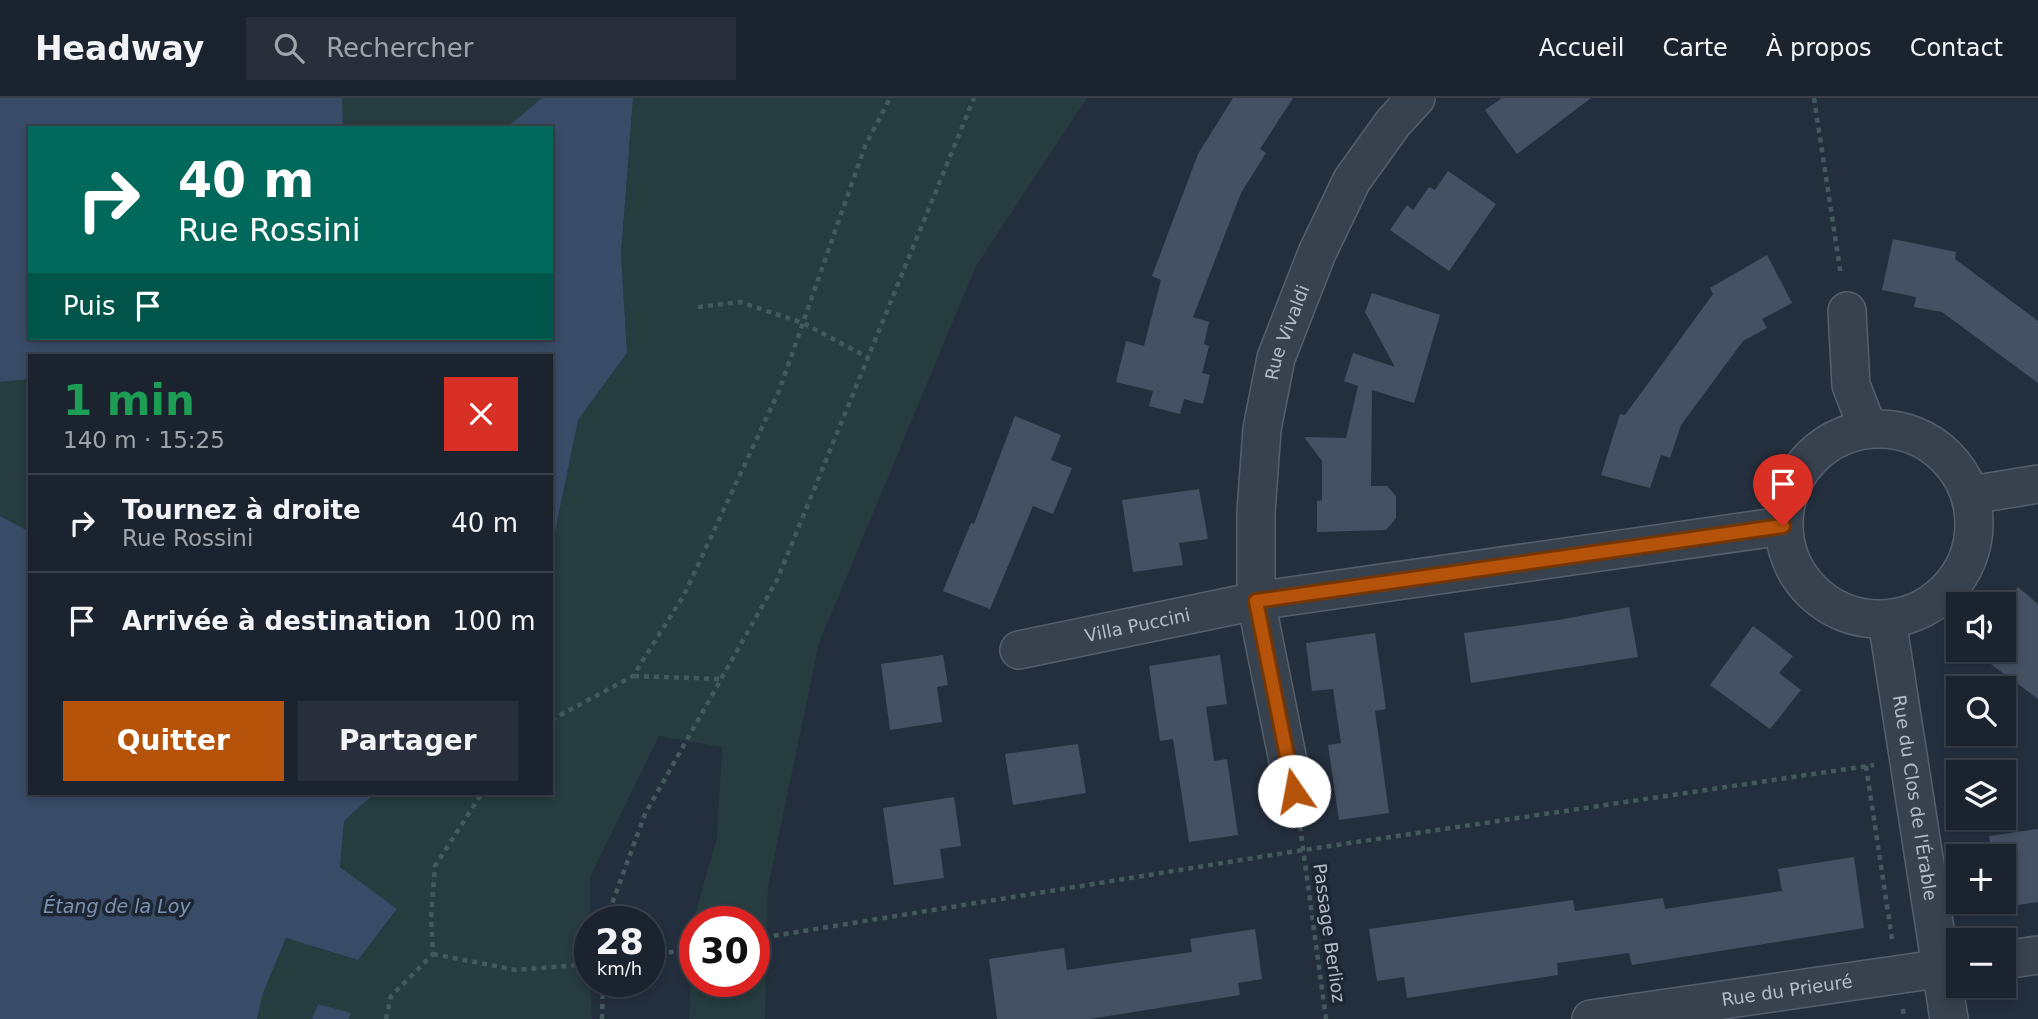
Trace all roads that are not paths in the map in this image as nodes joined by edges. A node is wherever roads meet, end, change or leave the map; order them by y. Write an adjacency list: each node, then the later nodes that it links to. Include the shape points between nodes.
1 (1416, 98): 7 (street, Rue Vivaldi, via 1352,180 1317,253 1276,358 1262,429)
2 (1847, 312): 3 (street, via 1851,385)
3 (1868, 429): 5 (street, via 1901,430 1931,443 1955,466); 6 (street, via 1840,436 1816,451 1790,489)
4 (2038, 484): 5 (street)
5 (1971, 495): 8 (street, via 1973,542 1959,578 1940,599 1916,613)
6 (1783, 526): 7 (street, Villa Puccini); 8 (street, via 1789,557 1804,584 1828,605 1857,617)
7 (1256, 601): 9 (street, Villa Puccini); 10 (street, Rue Vivaldi)
8 (1887, 620): 11 (street, Rue du Clos de l'Érable)
9 (1019, 650)
10 (1294, 791)
11 (1946, 947)
12 (2038, 955): 13 (street)
13 (2016, 958)
14 (1946, 968): 16 (street, Rue du Prieuré)
15 (1949, 998): 17 (street, Rue du Clos de l'Érable)
16 (1591, 1019)
17 (1949, 1019)

